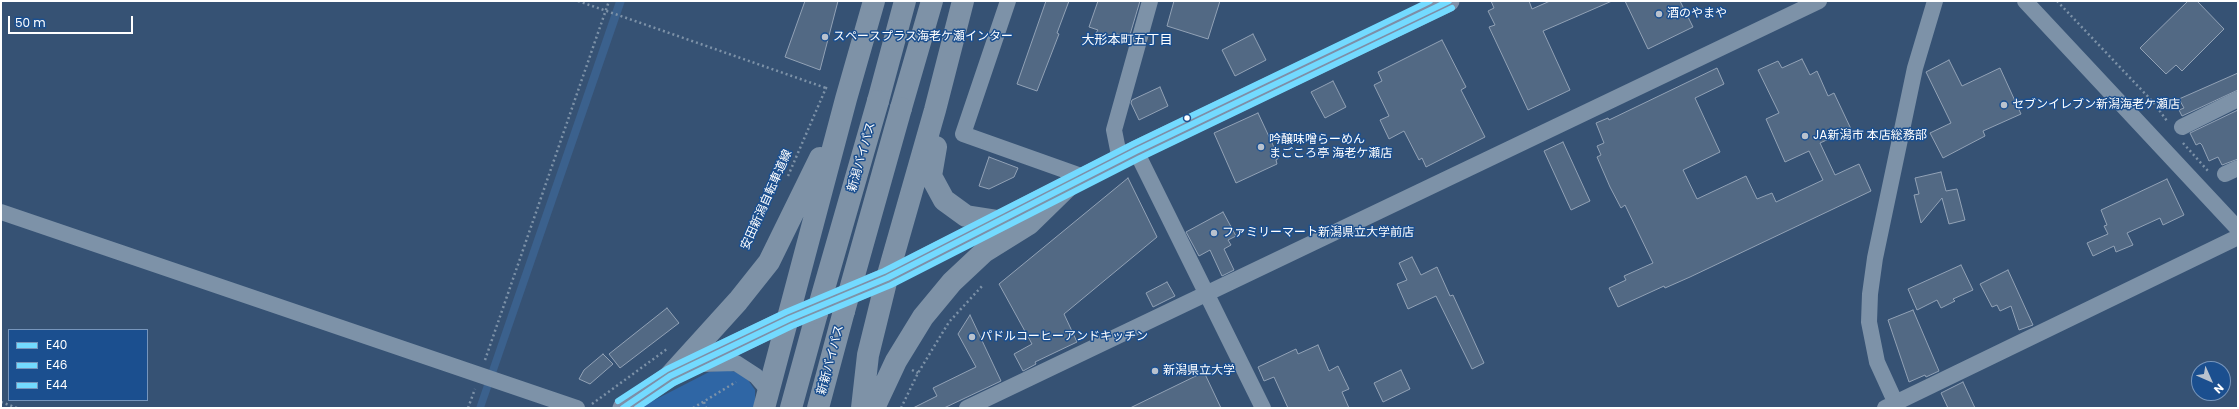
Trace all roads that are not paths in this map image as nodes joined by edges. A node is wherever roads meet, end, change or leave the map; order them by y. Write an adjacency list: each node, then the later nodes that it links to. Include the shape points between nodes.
1 (905, 1): 30 (highway, 新潟バイパス, bridge)
2 (932, 1): 22 (highway, 新潟バイパス, bridge)
3 (964, 1): 17 (highway, via 931,176 944,200 966,216); 20 (highway)
4 (1008, 1): 15 (street, via 963,134)
5 (1150, 1): 14 (street, via 1114,130)
6 (1449, 1): 14 (main road)
7 (1819, 1): 21 (street)
8 (1935, 1): 27 (street, via 1915,68 1875,258 1870,294 1869,322 1877,362)
9 (2025, 1): 18 (street)
10 (871, 4): 11 (highway)
11 (838, 99): 23 (highway); 25 (highway, via 769,262 738,301)
12 (2238, 100): 13 (street)
13 (2178, 131)
14 (1128, 156): 15 (main road); 21 (street)
15 (1077, 181): 17 (main road); 33 (highway, via 1030,224 984,252 952,282 923,317 896,361)
16 (1, 212): 28 (street)
17 (998, 220): 20 (main road)
18 (2238, 229)
19 (2238, 237): 27 (street)
20 (887, 278): 23 (main road); 32 (highway, via 868,355)
21 (1205, 296): 34 (street); 35 (street)
22 (844, 311): 31 (highway, 新新バイパス)
23 (789, 319): 24 (main road); 26 (highway)
24 (694, 364): 25 (main road); 26 (street, via 736,363 756,376)
25 (670, 376): 29 (main road)
26 (767, 400)
27 (1893, 407)
28 (577, 408)
29 (623, 408)
30 (791, 408)
31 (818, 408)
32 (862, 408)
33 (874, 408)
34 (967, 408)
35 (1263, 408)

